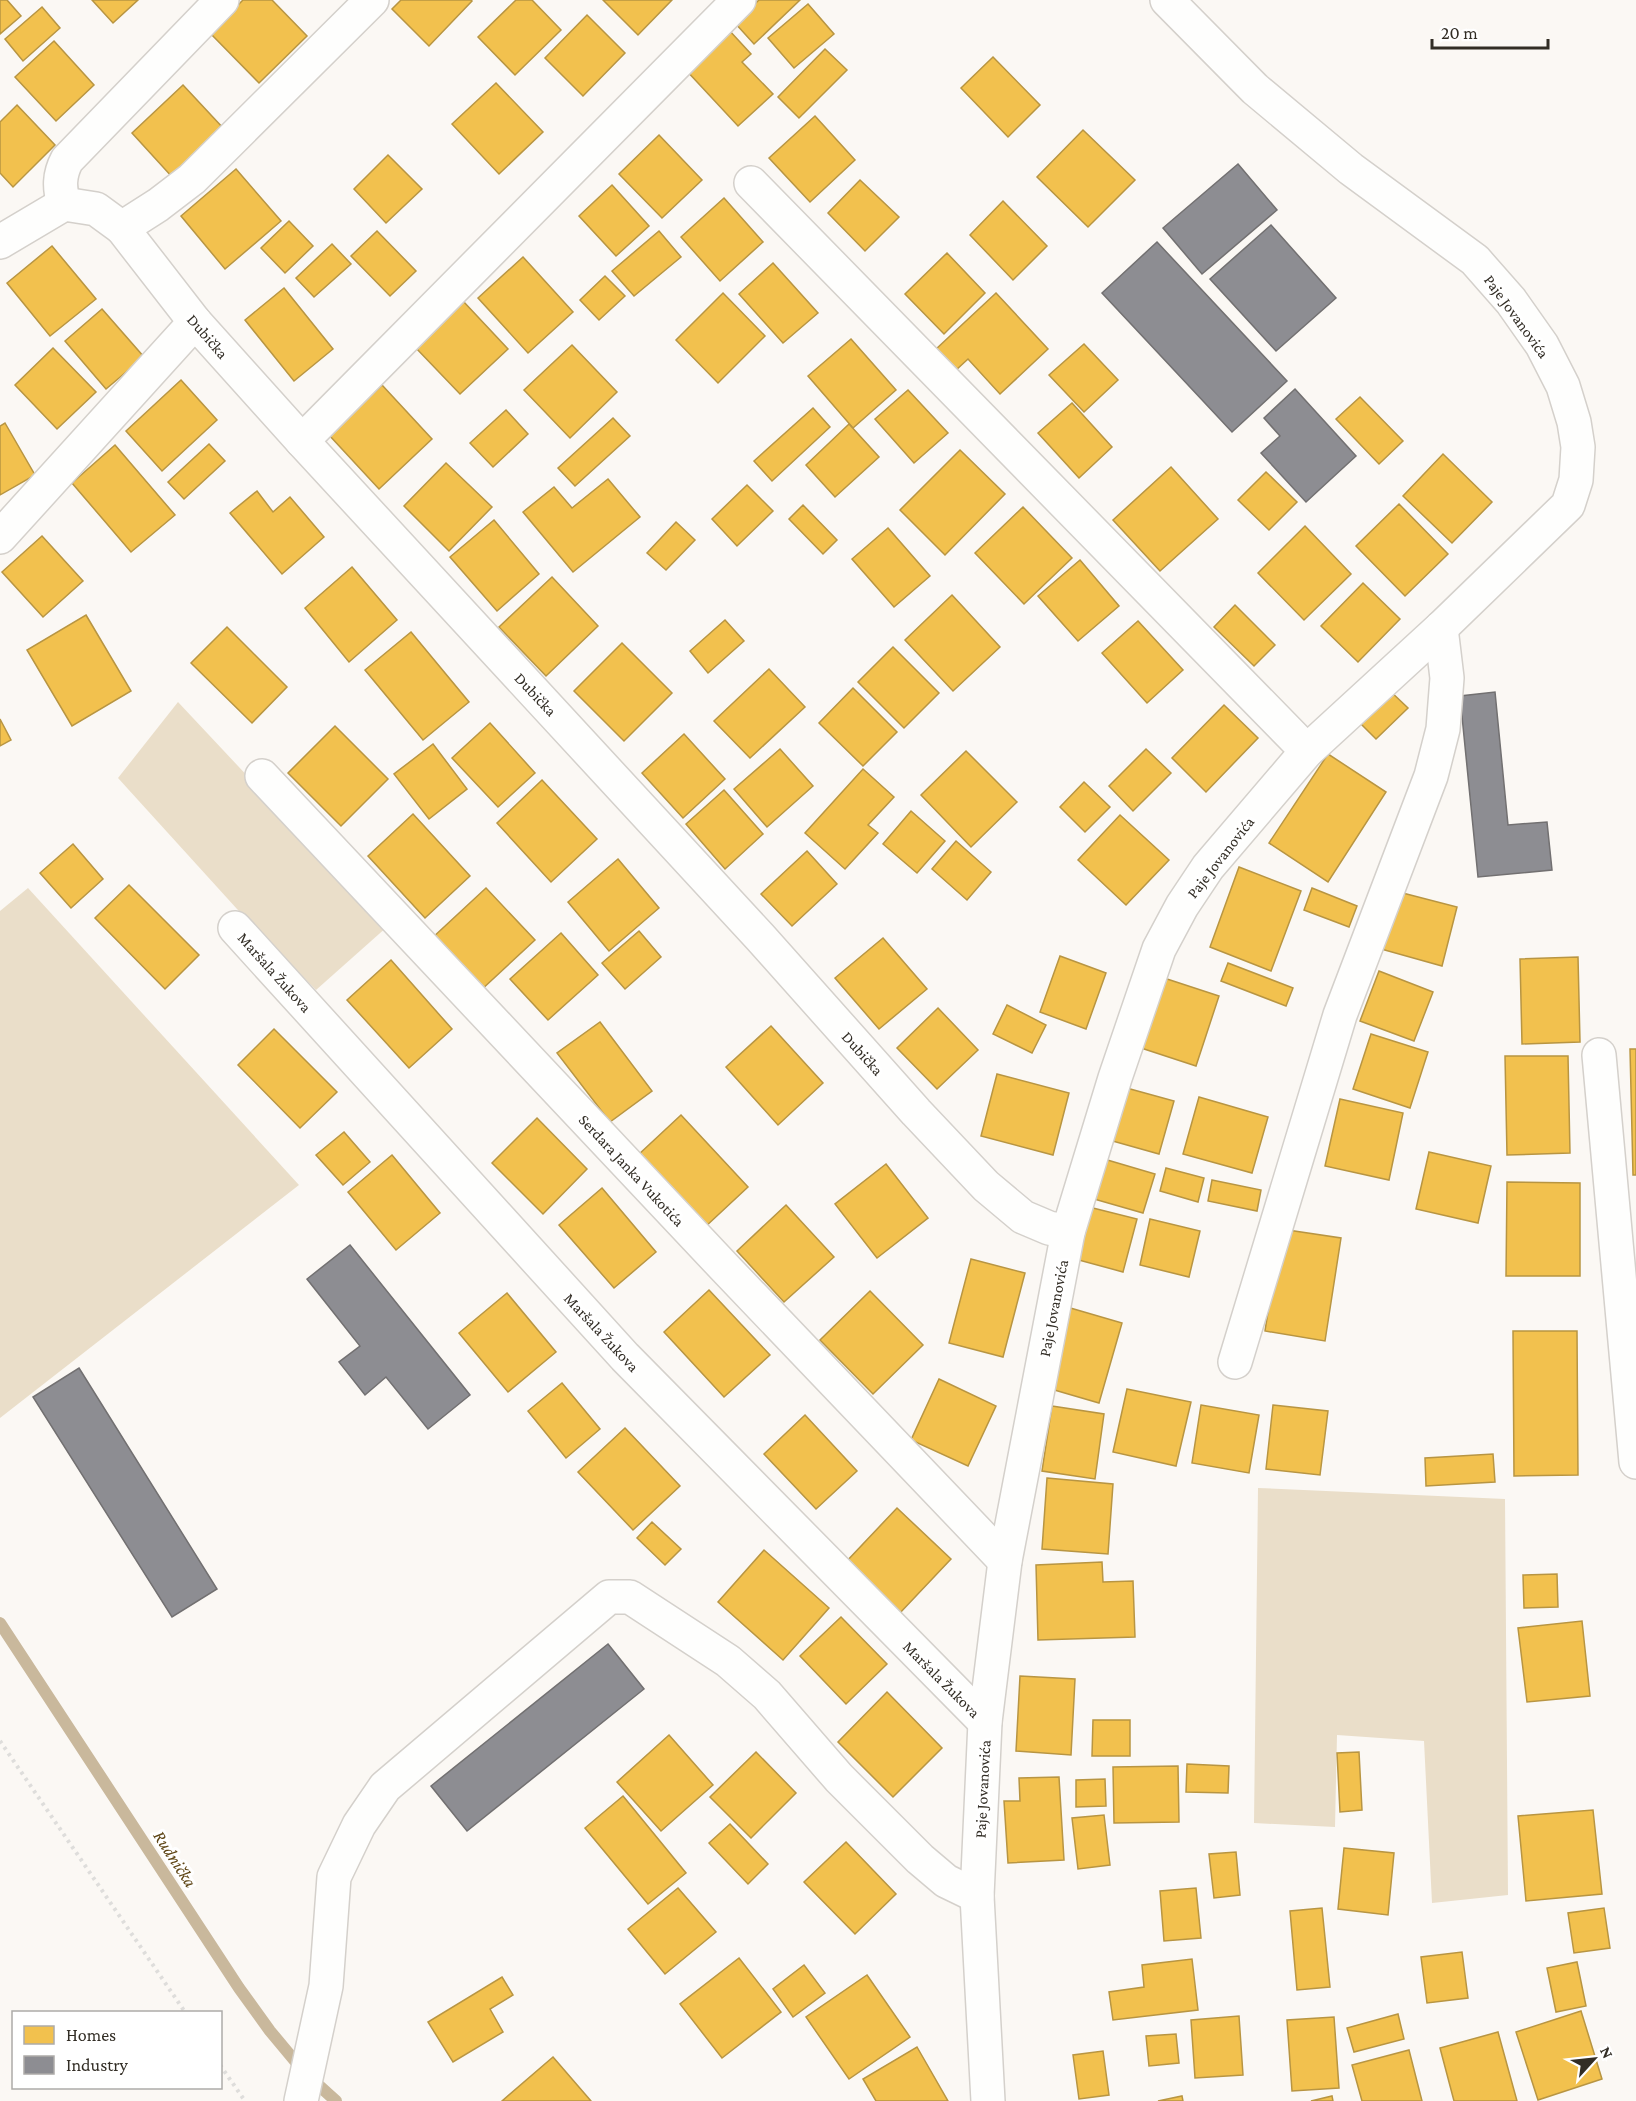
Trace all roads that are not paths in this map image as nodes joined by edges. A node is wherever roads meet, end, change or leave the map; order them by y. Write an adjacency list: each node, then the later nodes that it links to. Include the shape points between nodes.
1 (222, 0): 6 (street, via 67,160 60,180)
2 (372, 0): 7 (street, via 192,179)
3 (740, 0): 10 (street)
4 (1167, 0): 12 (street, Paje Jovanovića, via 1256,89 1351,169 1475,260 1542,345 1563,386 1578,447 1576,480 1568,505)
5 (751, 183): 13 (street)
6 (64, 204): 7 (street, Dubička, via 96,209); 8 (street)
7 (122, 228): 9 (street, Dubička)
8 (2, 236)
9 (195, 322): 10 (street, Dubička); 11 (street)
10 (302, 441): 17 (street, Dubička, via 986,1186 1023,1217)
11 (0, 537)
12 (1441, 628): 13 (street, Paje Jovanovića); 18 (street, via 1447,678 1443,729 1431,776 1340,1015)
13 (1307, 751): 17 (street, Paje Jovanovića, via 1208,867 1159,949)
14 (262, 776): 20 (street, Serdara Janka Vukotića)
15 (235, 928): 21 (street, Maršala Žukova, via 625,1357)
16 (1599, 1055): 19 (street)
17 (1068, 1232): 20 (street, Paje Jovanovića)
18 (1235, 1362)
19 (1636, 1462)
20 (1005, 1561): 21 (street, Paje Jovanovića)
21 (985, 1722): 22 (street, Paje Jovanovića)
22 (977, 1896): 23 (street, via 946,1881 920,1859 839,1778 767,1695 728,1661 630,1596 609,1597 385,1787 359,1825 334,1877 326,1986); 24 (street, Paje Jovanovića)
23 (301, 2101)
24 (988, 2101)

